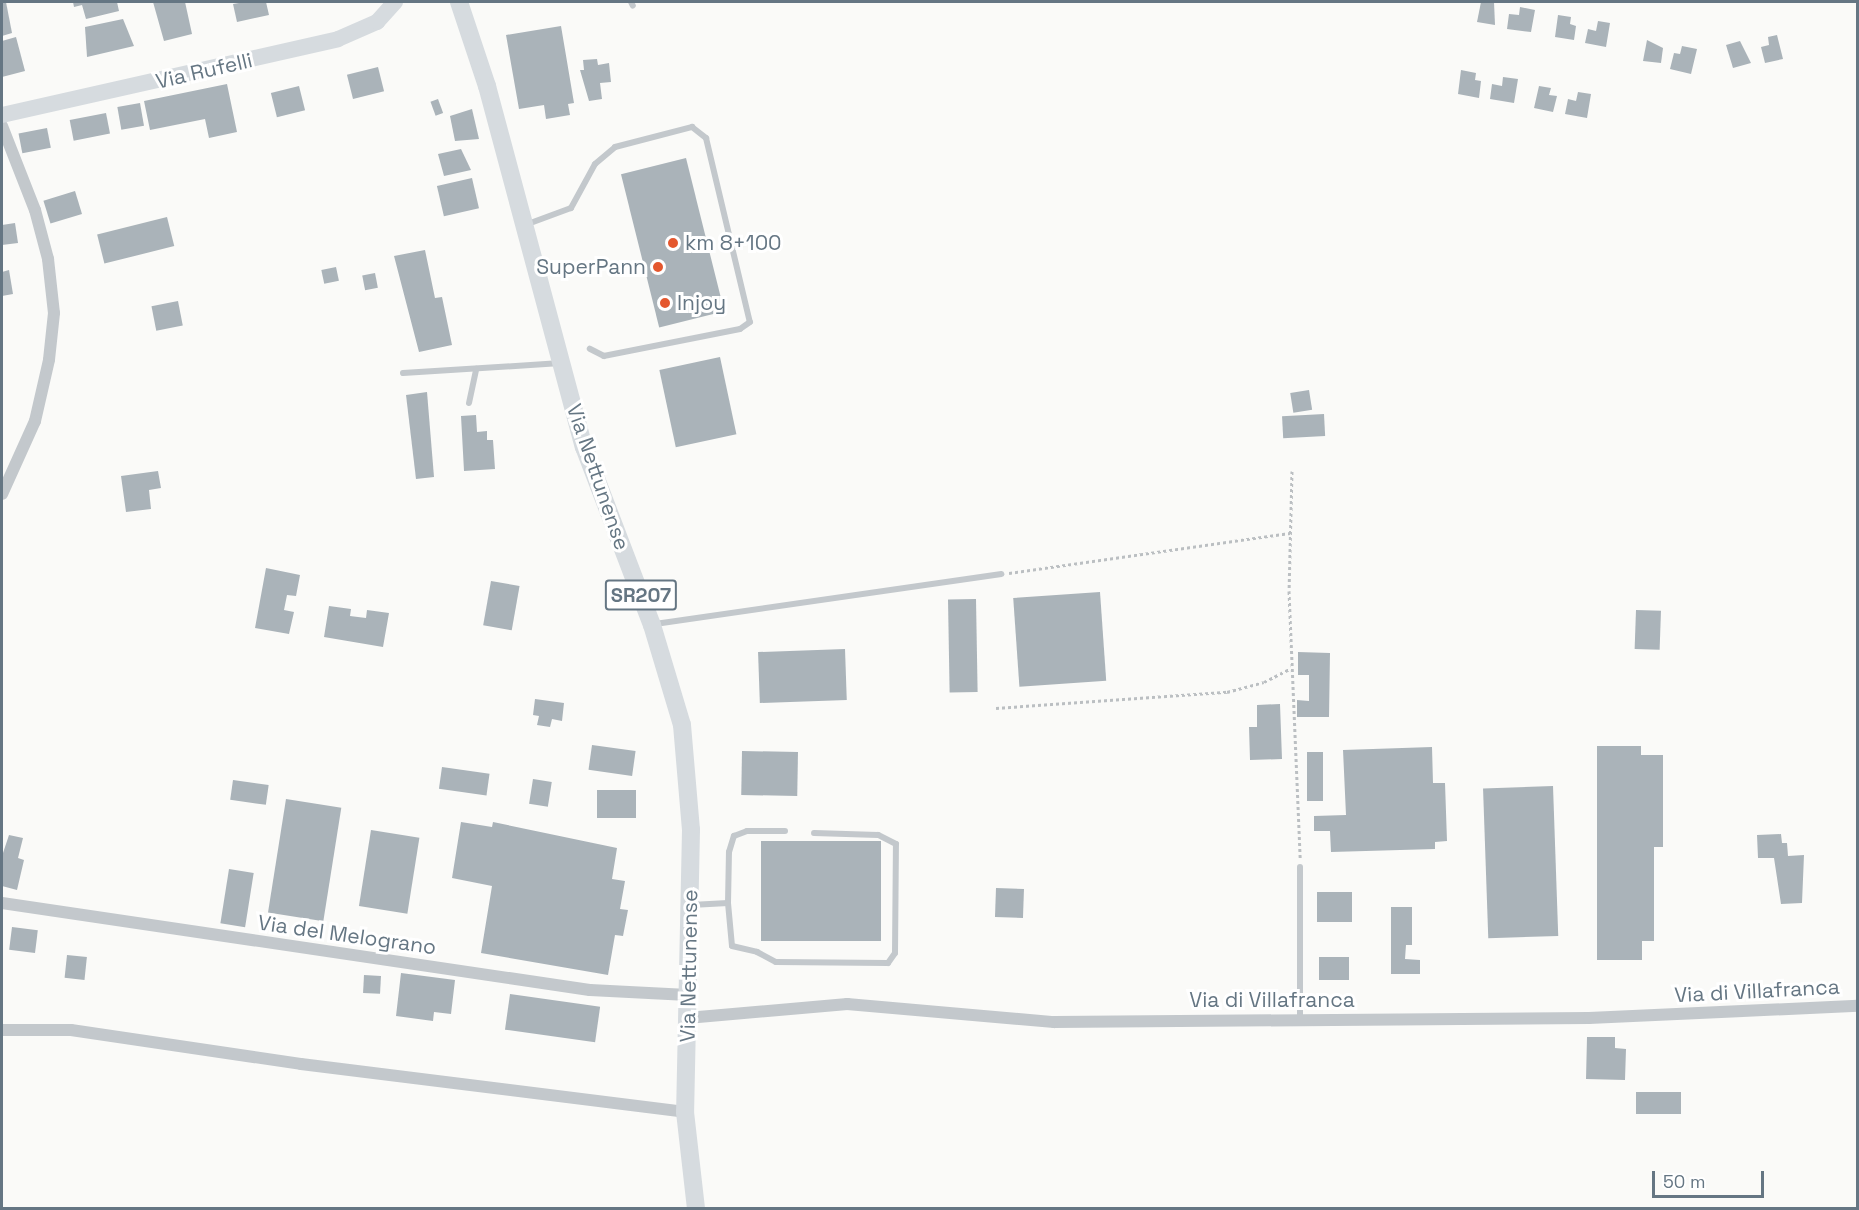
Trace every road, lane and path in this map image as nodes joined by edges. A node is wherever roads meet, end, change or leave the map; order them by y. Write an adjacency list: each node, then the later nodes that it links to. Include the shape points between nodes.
1 (395, 2): 3 (street, Via Rufelli, via 377,22 338,39)
2 (459, 2): 5 (main road, Via Nettunense / SR207, via 487,86)
3 (2, 115)
4 (2, 126): 12 (street, via 35,210 48,260 54,313 38,411 24,452)
5 (525, 225): 6 (lane, via 572,208 595,164 615,147 692,128 706,138 750,322 740,329 604,357); 7 (main road, Via Nettunense / SR207)
6 (590, 349)
7 (561, 363): 8 (lane); 15 (main road, Via Nettunense / SR207, via 589,462)
8 (476, 369): 9 (lane); 10 (lane)
9 (403, 373)
10 (469, 403)
11 (1292, 471): 13 (path)
12 (2, 494)
13 (1290, 533): 14 (path); 16 (path)
14 (1001, 574): 15 (lane)
15 (652, 624): 23 (main road, Via Nettunense / SR207, via 672,686 685,747 691,830)
16 (1291, 668): 17 (path, via 1264,682 1227,692); 20 (path)
17 (996, 708)
18 (785, 831): 22 (lane, via 742,831 734,836 729,852)
19 (814, 833): 22 (lane, via 878,835 896,844 892,960 884,964 783,963 757,952 735,949 730,943)
20 (1300, 867): 27 (lane)
21 (2, 903): 24 (street, Via del Melograno, via 590,990)
22 (728, 903): 23 (lane)
23 (690, 904): 24 (main road, Via Nettunense / SR207)
24 (688, 995): 26 (main road, Via Nettunense / SR207)
25 (1857, 1006): 27 (street, Via di Villafranca, via 1589,1018)
26 (687, 1018): 27 (street, Via di Villafranca, via 847,1004 1035,1021); 29 (main road, Via Nettunense / SR207)
27 (1300, 1020)
28 (2, 1030): 29 (street, via 71,1030 301,1065)
29 (685, 1112): 30 (main road, Via Nettunense / SR207)
30 (696, 1209)

